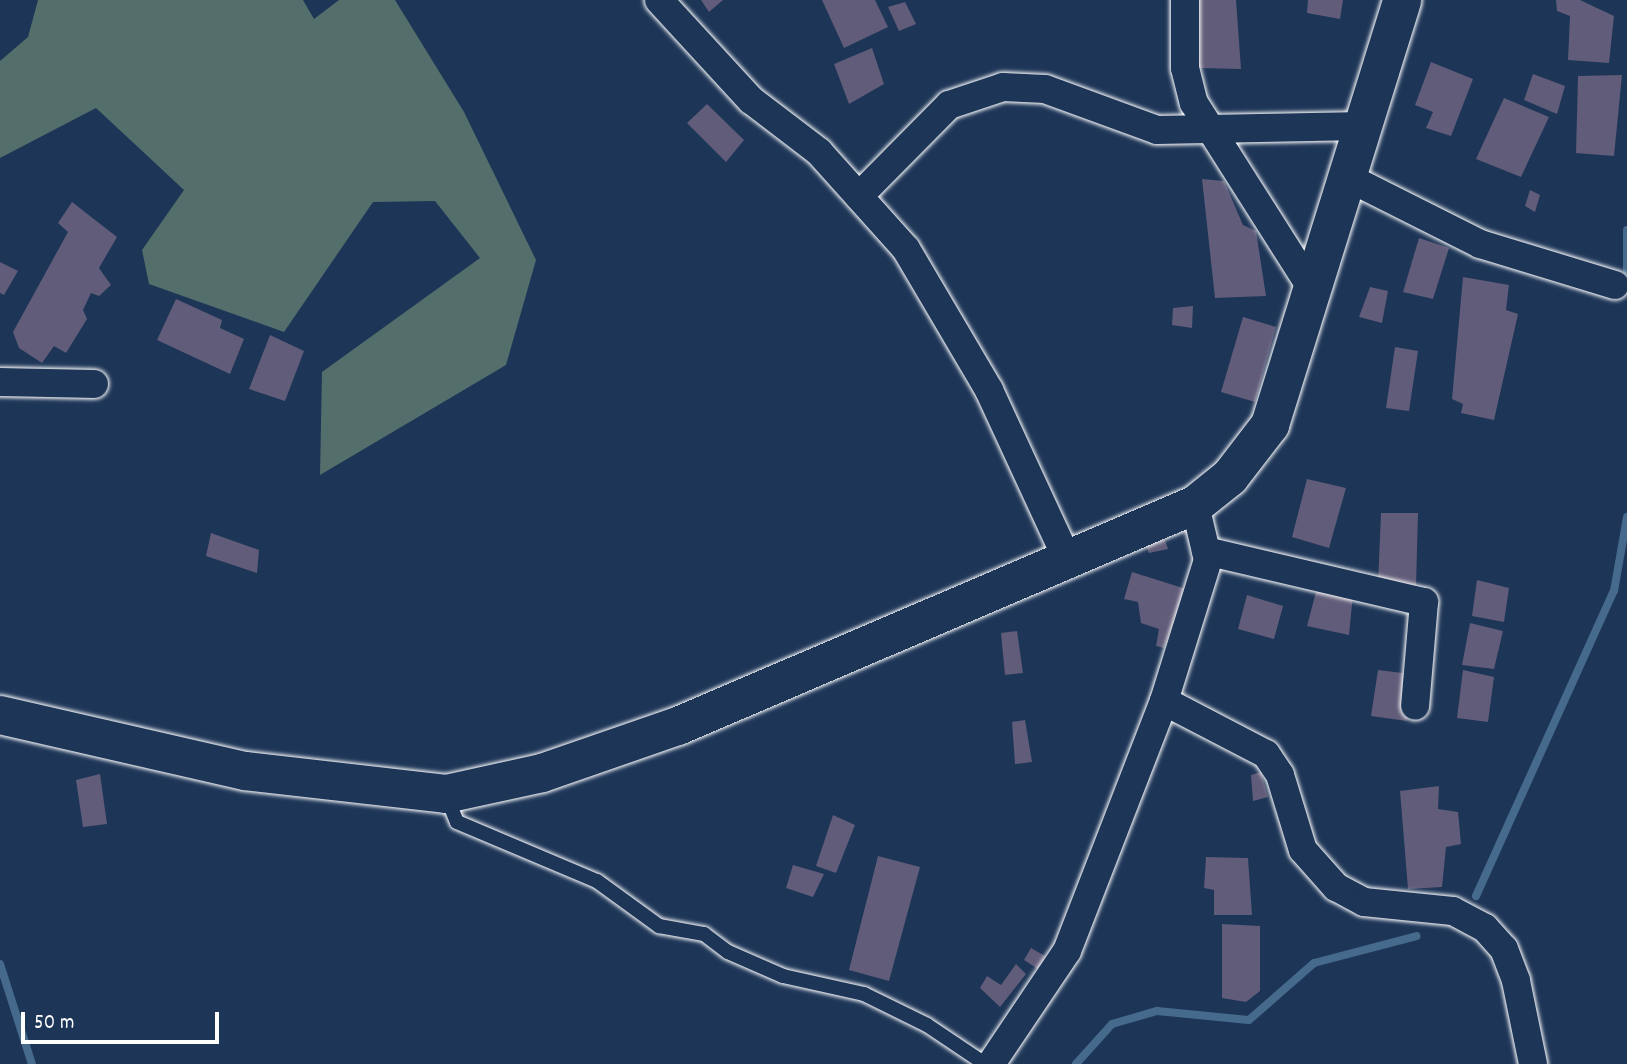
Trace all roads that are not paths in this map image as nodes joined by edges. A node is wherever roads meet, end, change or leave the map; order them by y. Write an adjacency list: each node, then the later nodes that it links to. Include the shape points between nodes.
1 (659, 0): 7 (street, via 697,47 819,152)
2 (1185, 0): 5 (street, via 1185,68)
3 (1402, 0): 4 (street)
4 (1363, 126): 5 (street); 6 (street)
5 (1210, 130): 7 (street, via 1157,130 1045,89 1003,87 949,104); 9 (street)
6 (1347, 177): 8 (street, via 1480,244); 9 (street)
7 (859, 196): 14 (street, via 906,249 989,390)
8 (1615, 285)
9 (1312, 289): 12 (street, via 1270,425 1230,477)
10 (0, 382): 11 (street)
11 (94, 384)
12 (1195, 505): 13 (street); 14 (street)
13 (1206, 551): 15 (street, via 1198,602); 16 (street, via 1424,602)
14 (1068, 561): 18 (street, via 678,726 542,773)
15 (1164, 701): 20 (street, via 1067,951); 21 (street, via 1266,754 1280,775 1303,850 1336,887 1364,902 1453,911 1485,928 1504,949 1516,981)
16 (1415, 706)
17 (0, 715): 18 (street, via 245,771)
18 (446, 794): 19 (lane, via 457,822 597,881 659,926 704,934 728,952 783,976 864,994 927,1025)
19 (985, 1064)
20 (991, 1064)
21 (1533, 1064)

